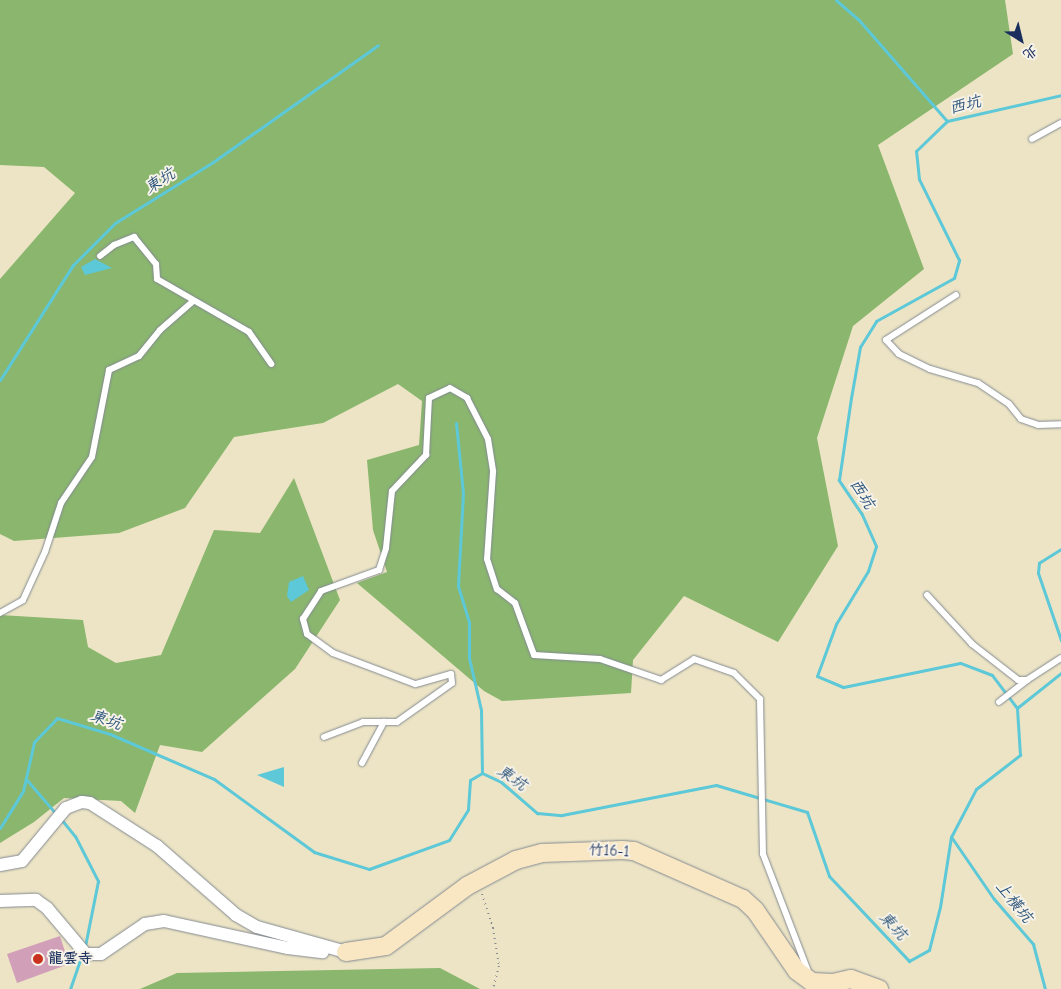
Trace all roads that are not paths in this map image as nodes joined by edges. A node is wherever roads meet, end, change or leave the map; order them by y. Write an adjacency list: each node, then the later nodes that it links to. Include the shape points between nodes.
1 (1061, 123): 2 (lane)
2 (1032, 138)
3 (100, 256): 5 (lane, via 114,245 134,237 156,264 157,279)
4 (956, 294): 7 (lane, via 886,340 899,354 930,369 978,383 1010,404 1021,419 1038,425)
5 (192, 302): 6 (lane, via 249,332); 9 (lane, via 160,330 139,356 109,370 92,457 61,503 45,552 23,600)
6 (271, 364)
7 (1061, 424)
8 (926, 595): 11 (lane, via 972,644 1018,680)
9 (0, 613)
10 (1061, 658): 11 (lane)
11 (1027, 680): 12 (lane)
12 (999, 702)
13 (384, 722): 14 (lane, via 363,722); 15 (lane); 19 (lane, via 397,722 452,683 451,674 415,684 333,653 307,634 303,619 321,591 379,570 386,548 392,491 426,455 429,398 450,388 467,398 488,439 493,472 487,559 497,589 515,603 534,654 600,659 661,680 694,659 734,673 760,699 763,854)
14 (324, 737)
15 (362, 763)
16 (0, 865): 18 (street, via 27,858 63,811 82,802 97,806 157,846 236,915 257,927)
17 (0, 901): 18 (street, via 36,900 47,908 86,954 102,954 145,924 164,921 288,948)
18 (346, 952): 19 (street, 竹16-1 / 竹16-1, via 386,946 478,880 516,860 542,853 634,851 743,899 755,910 797,971)
19 (812, 982): 20 (street, via 833,983 851,979)
20 (879, 989)

